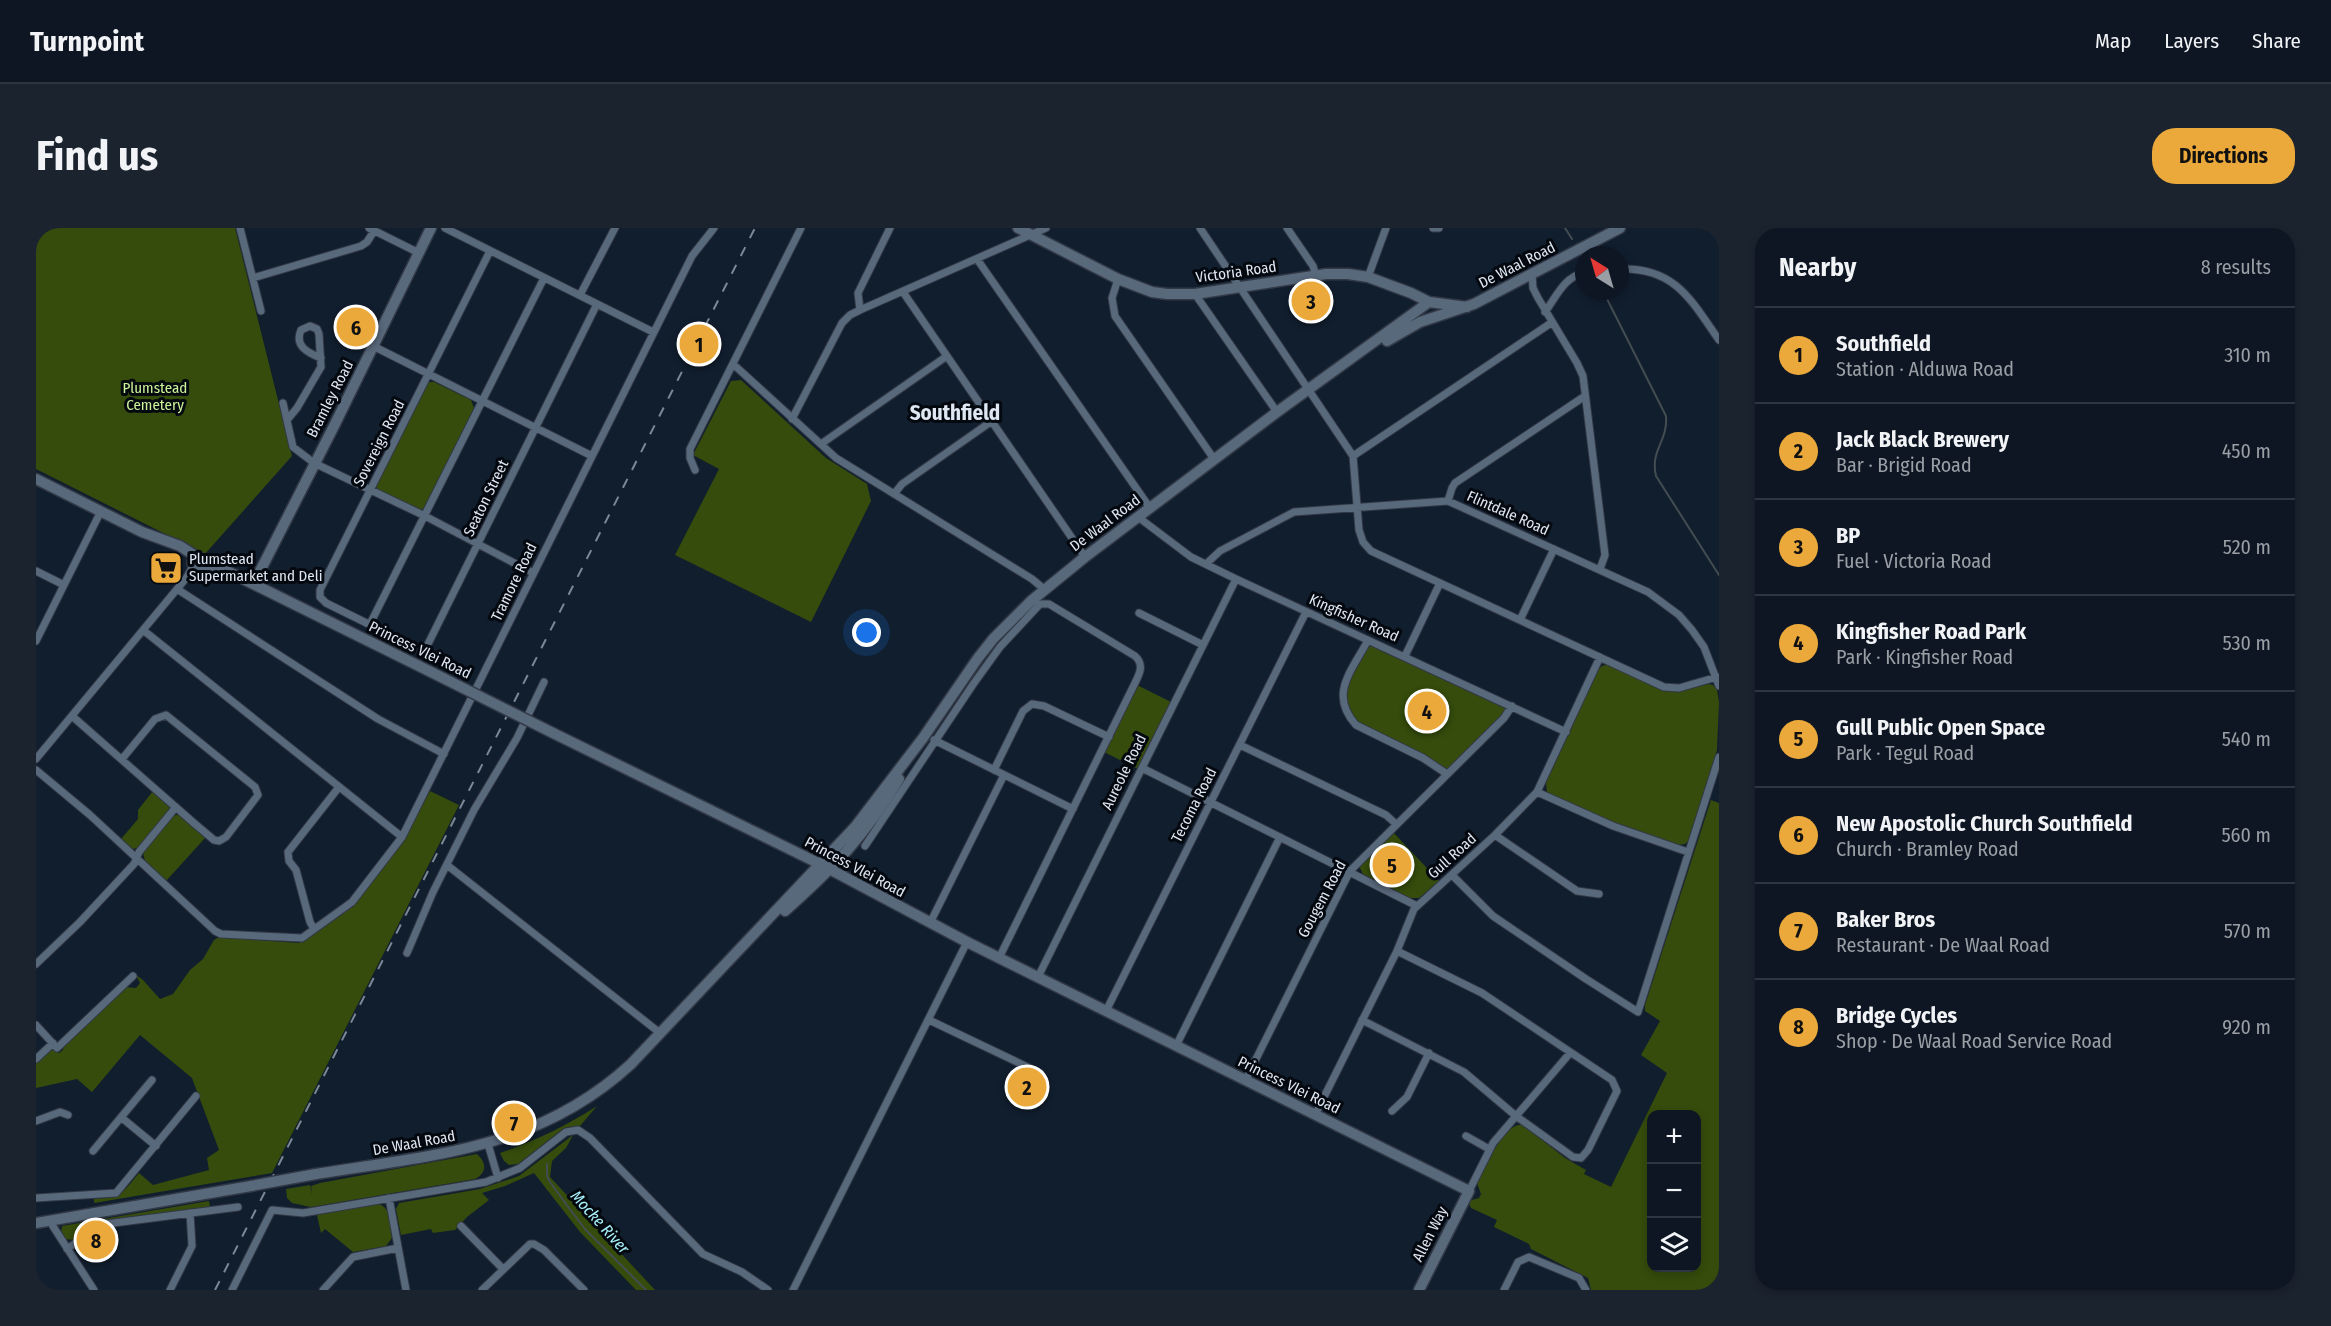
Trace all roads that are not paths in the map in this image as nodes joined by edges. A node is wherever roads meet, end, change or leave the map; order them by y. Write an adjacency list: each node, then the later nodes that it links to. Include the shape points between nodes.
1 (240, 228): 26 (street)
2 (431, 228): 20 (street, Bramley Road)
3 (445, 228): 19 (street)
4 (615, 228): 33 (street)
5 (714, 228): 42 (street, Tramore Road, via 692,255)
6 (801, 228): 47 (street)
7 (890, 228): 37 (street, via 858,293)
8 (1018, 228): 18 (street, Victoria Road)
9 (1046, 228): 18 (street)
10 (1200, 228): 30 (street)
11 (1287, 228): 25 (street)
12 (1386, 228): 28 (street)
13 (1433, 228): 14 (street)
14 (1439, 228)
15 (1631, 228): 17 (street, De Waal Road)
16 (371, 229): 20 (street); 26 (street, via 362,246)
17 (1616, 231): 23 (street, De Waal Road)
18 (1031, 235): 21 (street); 29 (street, Victoria Road)
19 (490, 251): 27 (street); 49 (street, Sovereign Road)
20 (419, 253): 44 (street, Bramley Road)
21 (977, 259): 31 (street); 70 (street)
22 (1629, 270): 43 (street, via 1651,272 1674,283 1690,298)
23 (1532, 274): 36 (street, De Waal Road); 39 (street, via 1533,288)
24 (1575, 274): 39 (street)
25 (1316, 276): 28 (street, Victoria Road, via 1348,274); 30 (street, Victoria Road)
26 (253, 278): 38 (street)
27 (544, 278): 33 (street); 52 (street)
28 (1368, 278): 34 (street, Victoria Road)
29 (1118, 279): 32 (street, Victoria Road, via 1167,294); 62 (street, via 1112,298 1115,316)
30 (1240, 287): 32 (street, Victoria Road); 50 (street)
31 (903, 292): 37 (street); 45 (street)
32 (1195, 294): 54 (street)
33 (580, 295): 35 (street)
34 (1429, 302): 36 (street, Victoria Road); 40 (street); 48 (street, De Waal Road)
35 (597, 304): 42 (street); 58 (street, Seaton Street)
36 (1467, 307): 40 (street, De Waal Road)
37 (860, 310): 55 (street, via 842,323)
38 (261, 311)
39 (1545, 312): 41 (street)
40 (1425, 320): 48 (street, De Waal Road)
41 (1551, 323): 51 (street, via 1580,369); 61 (street)
42 (653, 332): 60 (street, Tramore Road)
43 (1719, 340)
44 (374, 346): 49 (street); 63 (street, Bramley Road)
45 (947, 356): 57 (street); 59 (street)
46 (321, 358): 46 (street, via 317,329 303,328 299,344); 56 (street, via 321,368)
47 (733, 364): 55 (street); 64 (street, via 690,449)
48 (1340, 368): 50 (street, De Waal Road)
49 (429, 374): 52 (street); 66 (street, Sovereign Road)
50 (1310, 389): 54 (street, De Waal Road); 61 (street)
51 (1585, 396): 68 (street, via 1455,483); 79 (street, via 1605,555)
52 (482, 400): 58 (street); 72 (street)
53 (283, 402): 56 (street)
54 (1276, 412): 62 (street, De Waal Road)
55 (792, 419): 59 (street)
56 (287, 420): 63 (street, via 294,449)
57 (992, 421): 67 (street, via 902,484); 76 (street)
58 (536, 427): 60 (street); 74 (street, Seaton Street)
59 (820, 444): 67 (street)
60 (592, 456): 81 (street, Tramore Road)
61 (1353, 456): 69 (street)
62 (1214, 459): 70 (street, De Waal Road)
63 (314, 463): 66 (street); 83 (street, Bramley Road)
64 (695, 470)
65 (36, 479): 71 (street, Princess Vlei Road)
66 (370, 491): 72 (street); 91 (street, Sovereign Road, via 319,594 326,603)
67 (894, 494): 87 (street)
68 (1448, 501): 69 (street, Flintdale Road); 75 (street, Flintdale Road)
69 (1359, 506): 78 (street, Flintdale Road, via 1294,512 1220,551); 84 (street, via 1359,530 1371,551)
70 (1150, 508): 73 (street, De Waal Road)
71 (101, 511): 77 (street, Princess Vlei Road, via 180,546); 85 (street)
72 (424, 516): 74 (street); 91 (street)
73 (1138, 517): 76 (street, De Waal Road); 78 (street, Kingfisher Road)
74 (478, 544): 81 (street); 91 (street, Seaton Street, via 424,649)
75 (1554, 549): 79 (street, Flintdale Road); 90 (street)
76 (1085, 557): 87 (street, De Waal Road)
77 (197, 564): 83 (street, Princess Vlei Road); 86 (street)
78 (1206, 564): 82 (street, Kingfisher Road)
79 (1600, 569): 98 (street, Flintdale Road, via 1648,592 1679,615 1704,647)
80 (36, 571): 85 (street)
81 (534, 573): 107 (street, Tramore Road)
82 (1236, 579): 88 (street, Kingfisher Road); 95 (street, Aureole Road)
83 (254, 583): 129 (street, Princess Vlei Road, bridge)
84 (1440, 583): 90 (street); 96 (street)
85 (64, 585): 94 (street)
86 (177, 589): 92 (street); 107 (street, via 378,719)
87 (1044, 589): 105 (street, De Waal Road, via 993,639)
88 (1306, 612): 93 (street, Kingfisher Road); 106 (street, Tecoma Road)
89 (1139, 613): 95 (street)
90 (1520, 620): 97 (street)
91 (370, 624)
92 (143, 630): 102 (street); 116 (street)
93 (1368, 640): 96 (street, Kingfisher Road); 114 (street, via 1344,686 1343,706 1348,716 1356,725)
94 (36, 641)
95 (1203, 645): 111 (street, Aureole Road)
96 (1405, 656): 101 (street, Kingfisher Road)
97 (1600, 657): 98 (street, via 1664,687 1679,688); 103 (street, Gull Road)
98 (1717, 677): 100 (street, Flintdale Road)
99 (544, 682): 128 (street)
100 (1719, 686)
101 (1512, 706): 103 (street, Kingfisher Road); 114 (street, Gougem Road)
102 (72, 716): 109 (street); 110 (street)
103 (1566, 732): 117 (street, Gull Road)
104 (1108, 737): 105 (street, via 1140,673 1139,659 1043,603 1000,647); 113 (street, via 1032,704 1023,711); 120 (street)
105 (928, 739): 113 (street); 125 (street); 129 (street, De Waal Road)
106 (1240, 745): 118 (street, Tecoma Road); 121 (street, via 1386,815)
107 (444, 754): 123 (street, Tramore Road)
108 (1719, 757): 126 (street)
109 (36, 758)
110 (122, 759): 119 (street); 119 (street, via 155,718 166,715 255,786 258,793 249,809 219,841)
111 (1142, 768): 118 (street); 142 (street, Aureole Road)
112 (36, 770): 127 (street)
113 (994, 770): 115 (street)
114 (1447, 774): 121 (street, Gougem Road)
115 (1004, 775): 120 (street); 134 (street)
116 (339, 787): 123 (street); 135 (street, via 288,852)
117 (1538, 792): 122 (street, Gull Road); 126 (street, via 1613,826)
118 (1211, 803): 124 (street); 143 (street, Tecoma Road)
119 (176, 807): 127 (street)
120 (1073, 809): 139 (street)
121 (1396, 824): 130 (street, Gougem Road)
122 (1495, 835): 131 (street, Gull Road); 132 (street, via 1577,891)
123 (402, 837): 135 (street, Tramore Road, via 358,895)
124 (1280, 837): 130 (street); 149 (street)
125 (865, 846)
126 (1688, 852): 131 (street, via 1638,1012 1493,916)
127 (136, 858): 135 (street, via 219,933 296,939); 140 (street, via 80,922)
128 (447, 865): 138 (street); 147 (street)
129 (825, 867): 134 (street, Princess Vlei Road); 147 (street, De Waal Road)
130 (1350, 871): 133 (street); 155 (street, Gougem Road)
131 (1452, 875): 133 (street, Gull Road)
132 (1599, 894)
133 (1417, 906): 137 (street, Gull Road)
134 (930, 923): 136 (street, Princess Vlei Road)
135 (314, 930)
136 (967, 942): 139 (street, Princess Vlei Road); 144 (street)
137 (1397, 951): 145 (street, Gull Road); 151 (street, via 1482,993)
138 (407, 952)
139 (999, 958): 142 (street, Princess Vlei Road)
140 (36, 964)
141 (133, 976): 148 (street)
142 (1038, 977): 143 (street, Princess Vlei Road)
143 (1106, 1011): 149 (street, Princess Vlei Road)
144 (929, 1020): 153 (street); 189 (street)
145 (1362, 1020): 150 (street); 159 (street, Gull Road)
146 (36, 1025): 148 (street)
147 (660, 1033): 164 (street, De Waal Road, via 585,1101 537,1127)
148 (55, 1045): 152 (street)
149 (1176, 1046): 155 (street, Princess Vlei Road)
150 (1429, 1053): 157 (street, via 1407,1097); 160 (street, via 1464,1072)
151 (1570, 1053): 160 (street); 160 (street, via 1616,1085 1617,1091 1588,1150 1581,1158 1573,1157)
152 (36, 1059)
153 (1040, 1073)
154 (152, 1080): 161 (street)
155 (1245, 1081): 159 (street, Princess Vlei Road)
156 (196, 1096): 165 (street)
157 (1392, 1111)
158 (68, 1115): 162 (street, via 60,1112)
159 (1315, 1115): 169 (street, Princess Vlei Road)
160 (1516, 1116): 166 (street)
161 (122, 1118): 165 (street); 167 (street)
162 (36, 1121)
163 (1466, 1136): 166 (street)
164 (488, 1144): 168 (street); 174 (street, De Waal Road, bridge)
165 (156, 1146): 170 (street, via 116,1193)
166 (1489, 1149): 169 (street)
167 (93, 1151)
168 (498, 1178): 171 (street); 188 (street, via 520,1168 566,1132 582,1131 703,1254 742,1272)
169 (1469, 1191): 190 (street, Allen Way)
170 (36, 1197)
171 (389, 1198): 177 (street); 183 (street, via 303,1213 272,1210)
172 (238, 1207): 173 (street)
173 (190, 1213): 178 (street, via 106,1224); 182 (street, via 192,1246)
174 (49, 1220): 175 (street, De Waal Road); 178 (street)
175 (36, 1223)
176 (461, 1226): 179 (street)
177 (398, 1248): 184 (street, via 353,1257); 185 (street)
178 (67, 1249): 181 (street)
179 (503, 1269): 186 (street); 187 (street, via 534,1244)
180 (1585, 1287): 191 (street, via 1579,1278 1529,1257 1518,1262)
181 (94, 1290)
182 (170, 1290)
183 (232, 1290)
184 (323, 1290)
185 (406, 1290)
186 (482, 1290)
187 (584, 1290)
188 (768, 1290)
189 (793, 1290)
190 (1419, 1290)
191 (1504, 1290)

